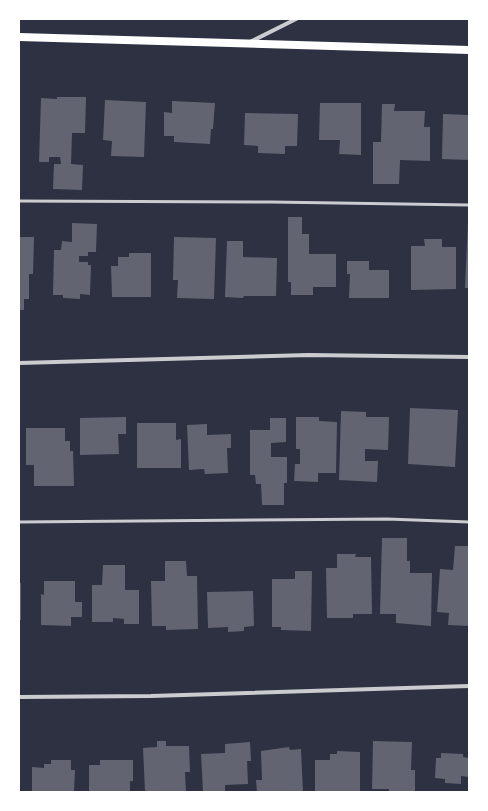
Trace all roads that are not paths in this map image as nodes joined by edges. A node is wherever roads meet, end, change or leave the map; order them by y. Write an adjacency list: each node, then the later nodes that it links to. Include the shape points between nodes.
1 (296, 19): 3 (street)
2 (19, 37): 3 (main road)
3 (250, 43): 4 (main road)
4 (469, 50)
5 (19, 201): 6 (lane)
6 (469, 205)
7 (469, 357): 8 (street, via 308,355)
8 (19, 363)
9 (19, 522): 10 (lane, via 379,519)
10 (469, 522)
11 (469, 686): 12 (street, via 151,696)
12 (19, 697)

